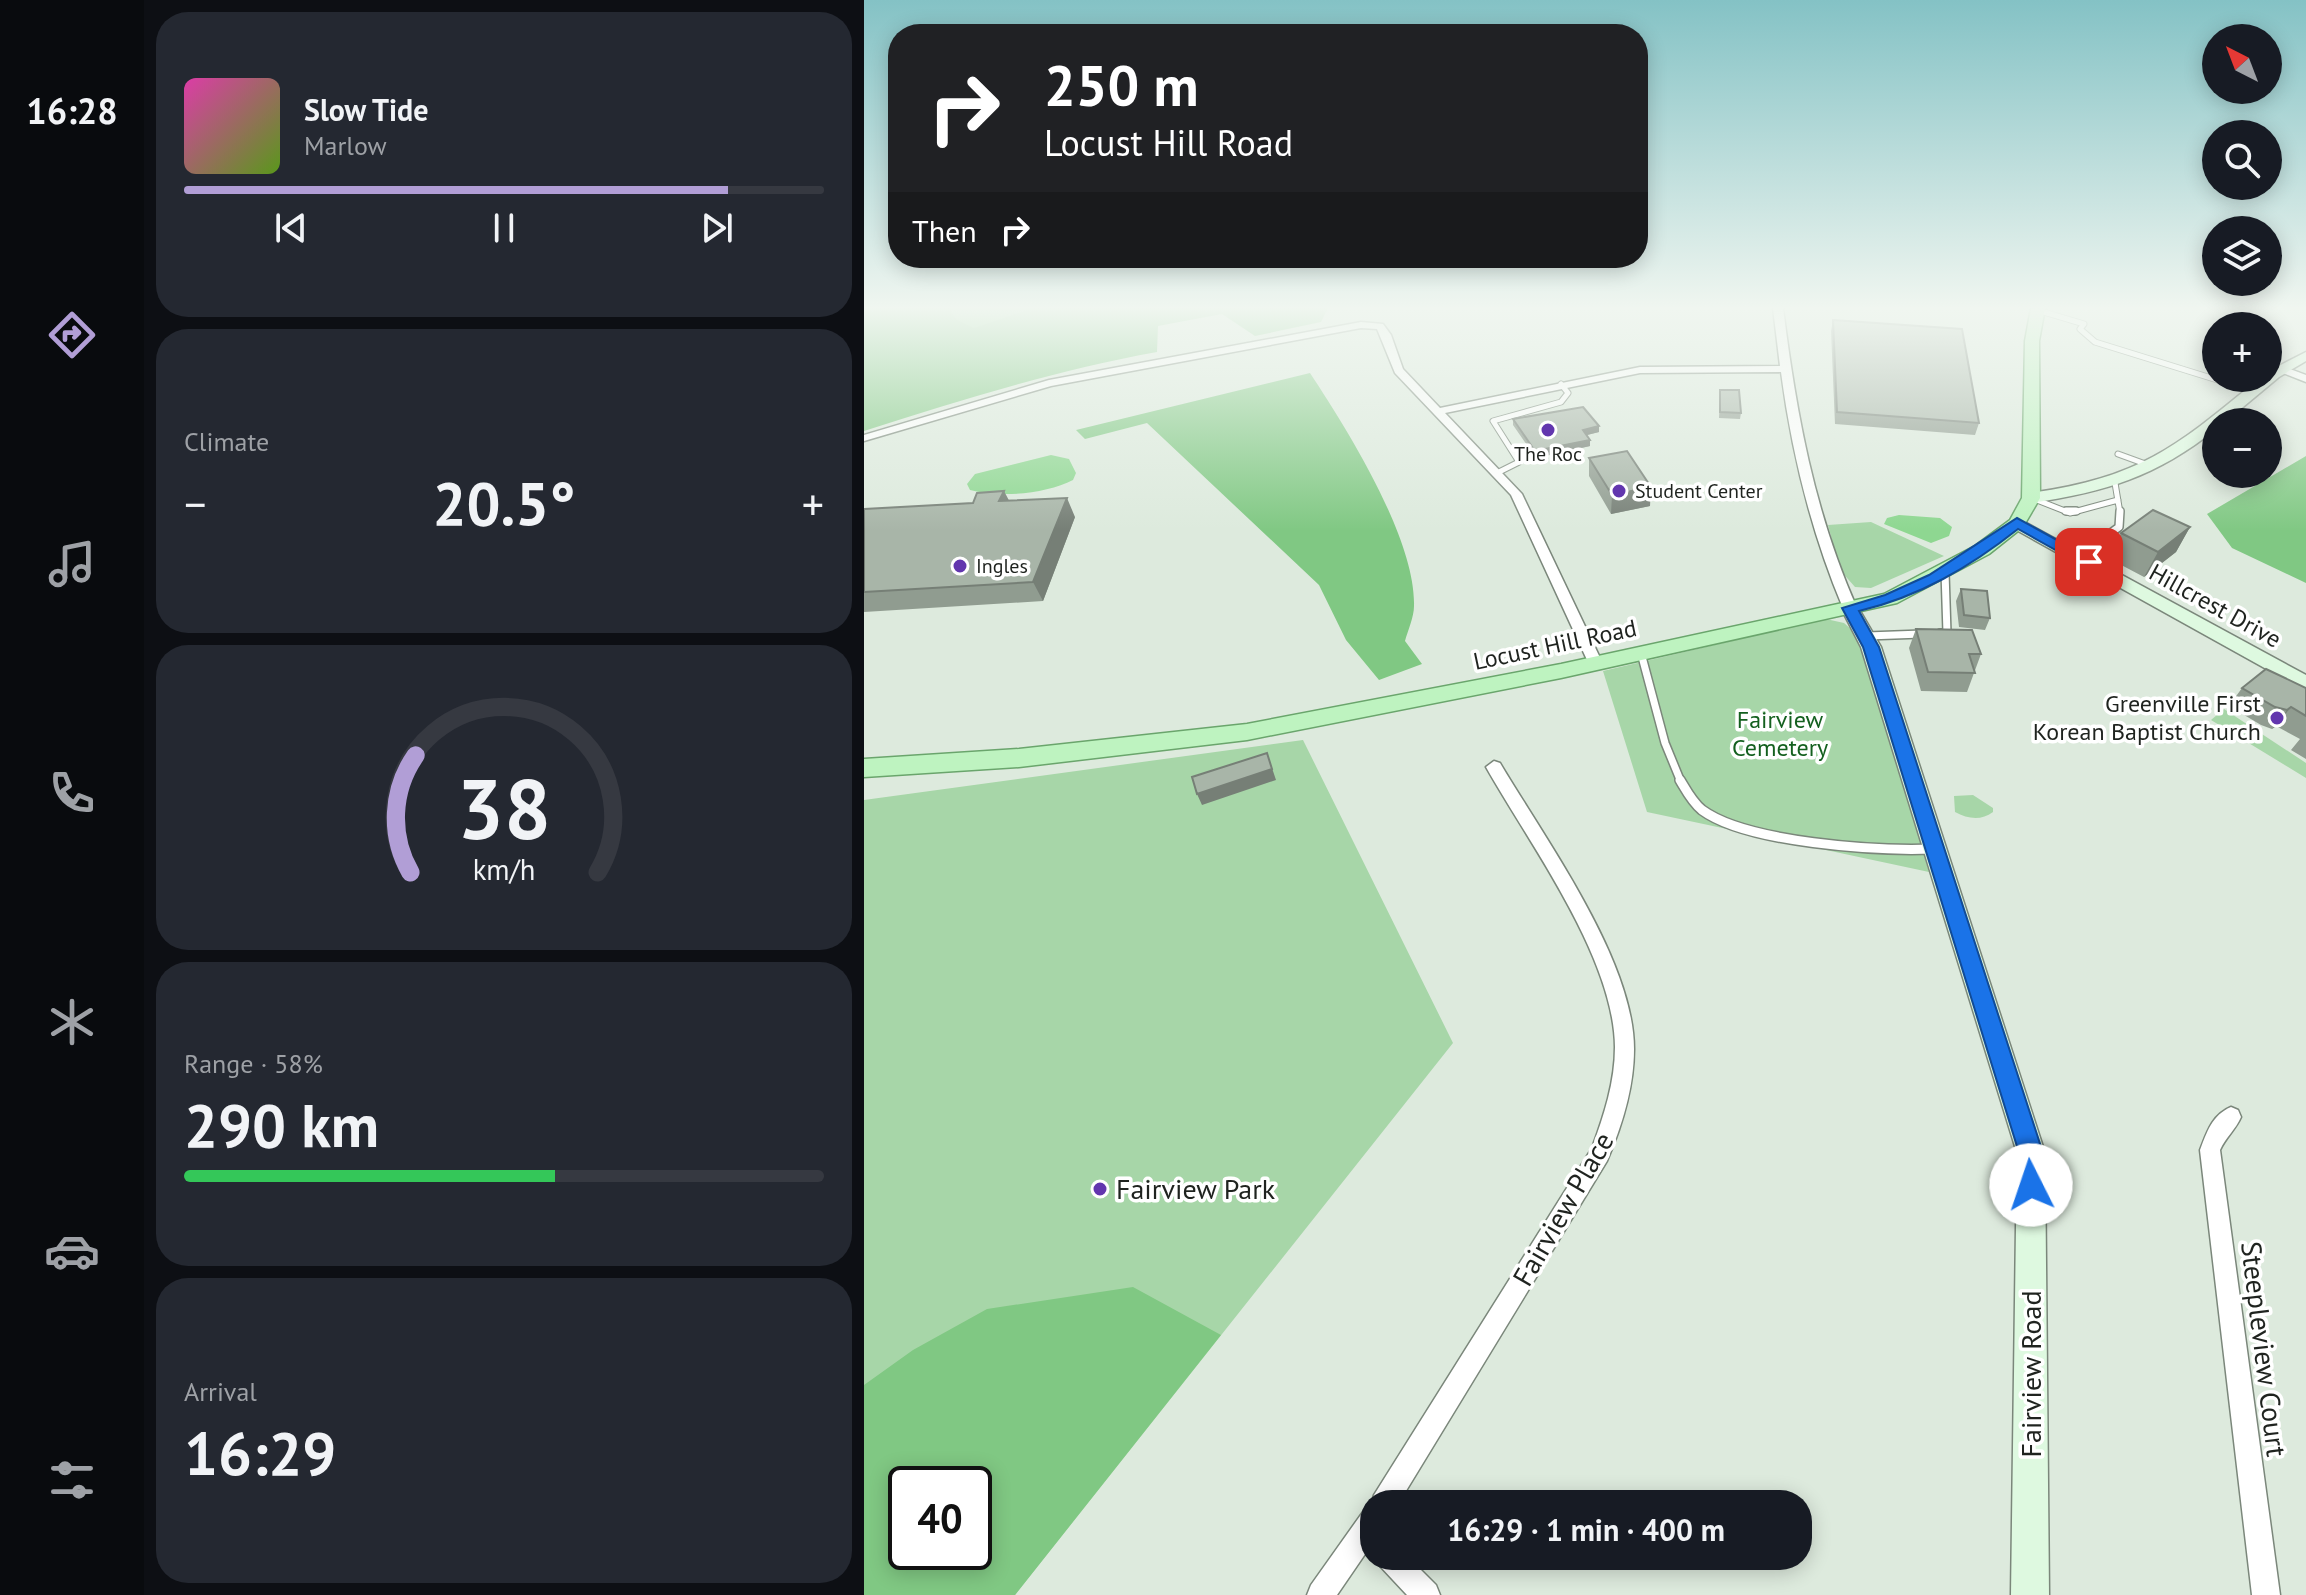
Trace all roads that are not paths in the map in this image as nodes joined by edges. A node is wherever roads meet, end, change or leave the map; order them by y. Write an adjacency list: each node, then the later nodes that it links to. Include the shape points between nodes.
1 (1052, 382): 9 (street)
2 (1412, 382): 8 (street)
3 (1570, 382): 6 (street)
4 (1788, 382): 19 (street, via 1808,489 1834,576)
5 (2032, 382): 14 (main road, Locust Hill Road)
6 (1561, 384): 8 (street); 12 (lane, via 1568,393 1561,402 1493,421 1519,462)
7 (2252, 392): 11 (street)
8 (1439, 411): 12 (street)
9 (864, 438)
10 (2118, 454): 11 (lane)
11 (2155, 468): 13 (street)
12 (1497, 473): 22 (street, via 1524,510)
13 (2115, 483): 14 (street); 15 (lane)
14 (2031, 498): 15 (lane, via 2070,513); 16 (main road, Locust Hill Road)
15 (2118, 500): 17 (lane, via 2119,527)
16 (2017, 523): 17 (street, Hillcrest Drive); 18 (main road, Locust Hill Road)
17 (2079, 556): 23 (street, Hillcrest Drive)
18 (1945, 572): 19 (main road, Locust Hill Road, via 1890,599); 20 (lane, via 1947,633)
19 (1850, 608): 20 (street, Fairview Road); 21 (main road, Locust Hill Road)
20 (1867, 636): 26 (street, Fairview Road)
21 (1641, 653): 22 (main road, Locust Hill Road); 26 (lane, via 1676,772 1702,811 1794,837 1873,848)
22 (1595, 662): 25 (main road, Locust Hill Road, via 1247,732 1019,758)
23 (2306, 684)
24 (1494, 767): 28 (street, Fairview Place, via 1612,974 1624,1028 1623,1076 1600,1154)
25 (864, 768)
26 (1934, 849): 33 (street, Fairview Road, via 2031,1153)
27 (2231, 1117): 34 (street, Steepleview Court, via 2210,1150)
28 (1392, 1490)
29 (1360, 1544): 31 (street)
30 (1402, 1570): 32 (street)
31 (1321, 1595)
32 (1426, 1595)
33 (2030, 1595)
34 (2266, 1595)

